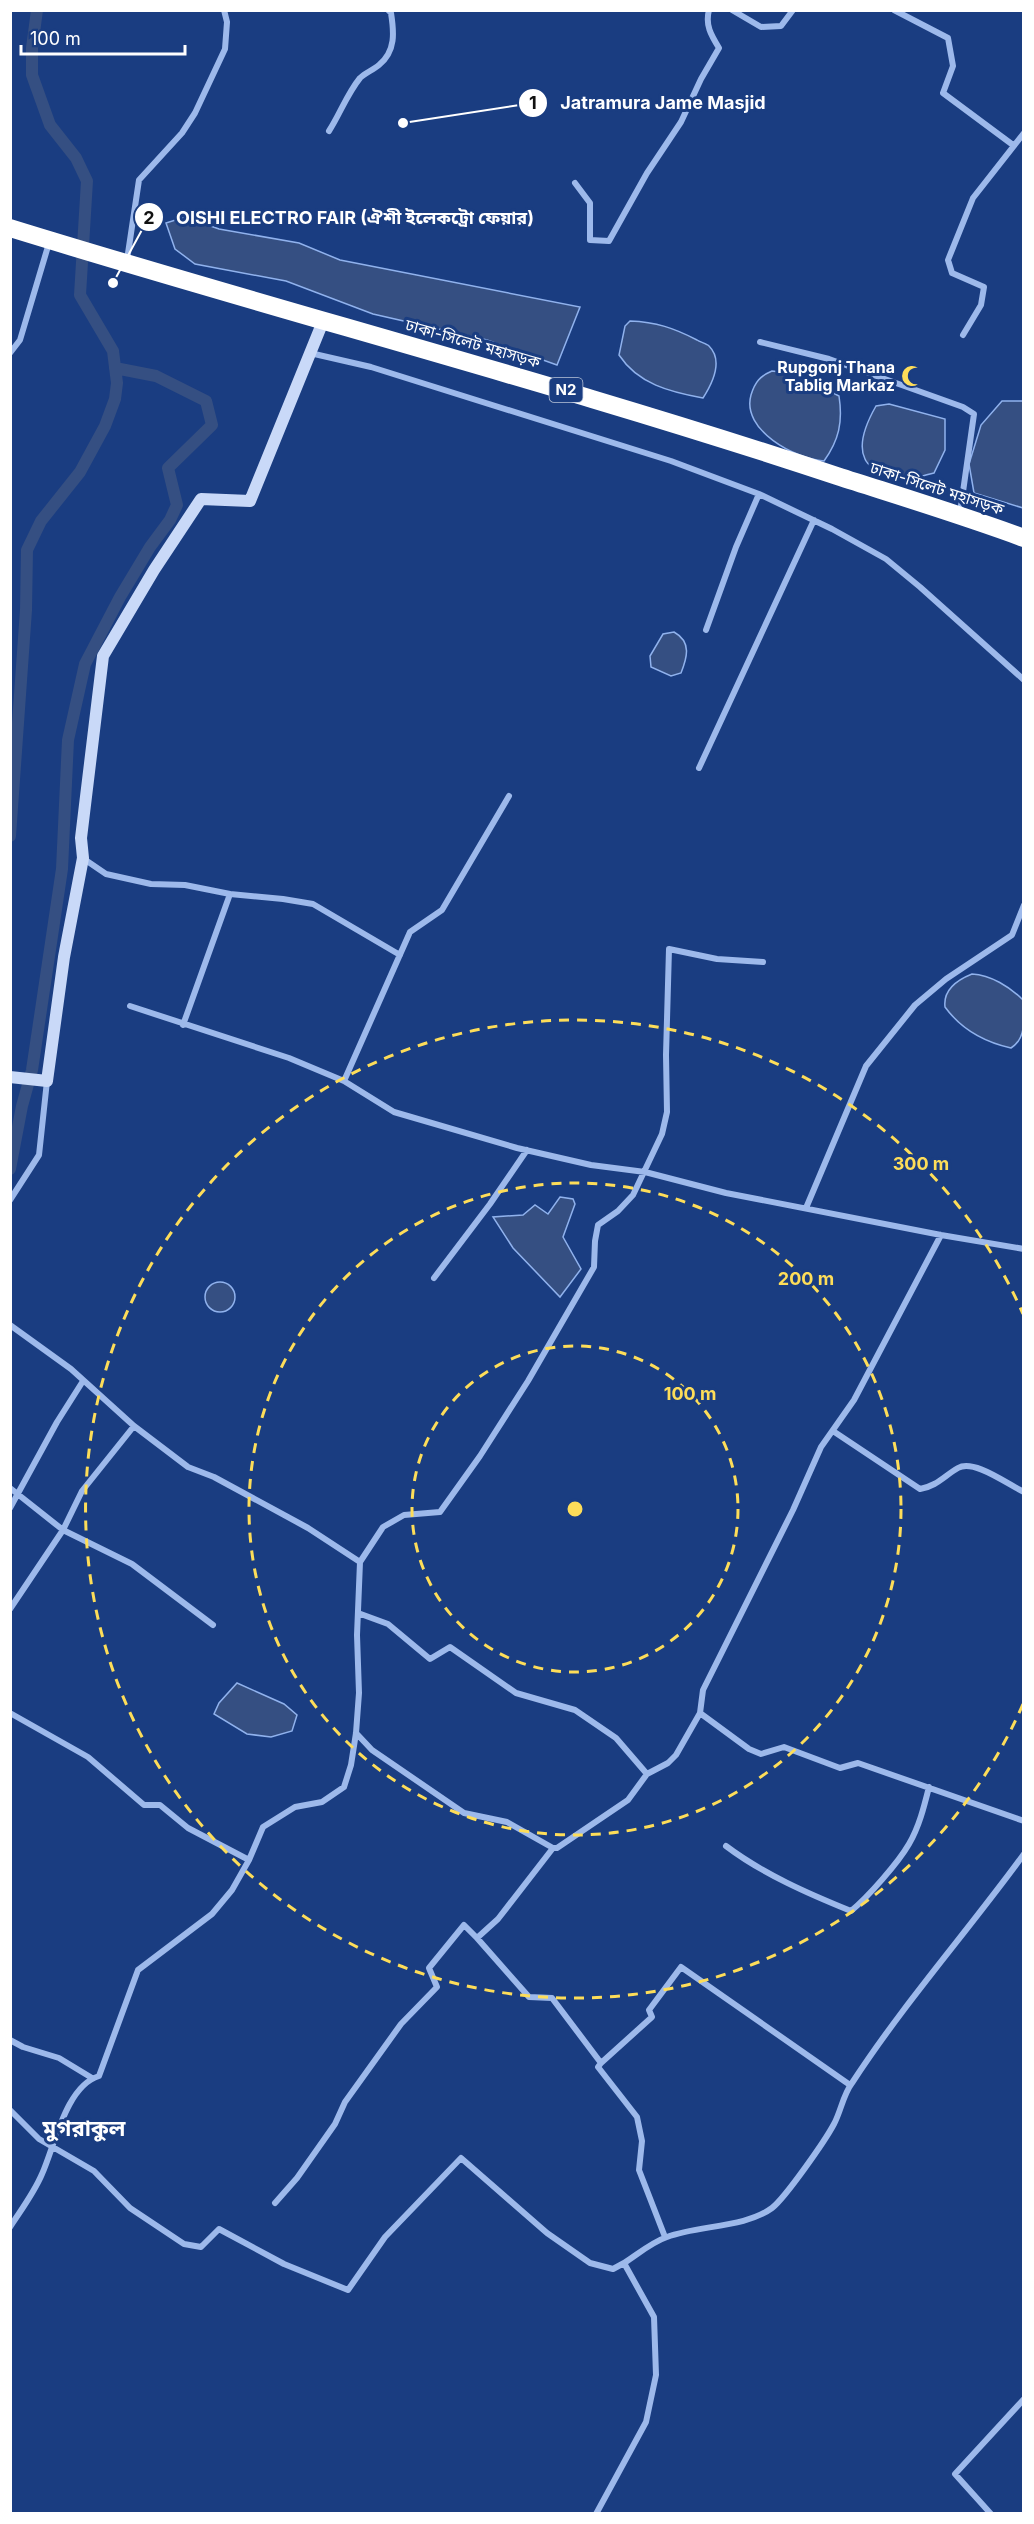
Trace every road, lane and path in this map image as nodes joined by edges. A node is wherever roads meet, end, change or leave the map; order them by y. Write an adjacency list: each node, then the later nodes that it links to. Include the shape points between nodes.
1 (224, 10): 13 (street, via 225,49 195,113 139,180)
2 (388, 10): 7 (street, via 394,30 388,57 362,76)
3 (709, 10): 10 (street, via 706,20 719,48 681,122 609,241 590,240 590,203)
4 (732, 10): 5 (street, via 761,27 781,26)
5 (793, 10)
6 (894, 10): 9 (street, via 948,38 953,66 943,93)
7 (329, 131)
8 (1023, 133): 9 (street)
9 (1013, 145): 15 (street, via 973,198 948,260 952,273 984,287 981,305)
10 (575, 183)
11 (10, 228): 12 (highway, ঢাকা-সিলেট মহাসড়ক / N2)
12 (54, 241): 13 (highway, ঢাকা-সিলেট মহাসড়ক / N2); 17 (street, via 20,340)
13 (127, 264): 14 (highway, ঢাকা-সিলেট মহাসড়ক / N2)
14 (324, 319): 18 (street); 20 (highway, ঢাকা-সিলেট মহাসড়ক / N2, via 748,446)
15 (963, 335)
16 (760, 342): 20 (street, via 830,359 974,414)
17 (10, 353)
18 (310, 353): 19 (street, via 371,367 671,461); 27 (street, via 250,501 201,499 104,656 81,838)
19 (759, 494): 21 (street); 23 (street)
20 (959, 516): 22 (highway, ঢাকা-সিলেট মহাসড়ক / N2)
21 (814, 520): 24 (street, via 886,559); 25 (street)
22 (1023, 538)
23 (706, 630)
24 (1023, 680)
25 (699, 768)
26 (508, 796): 30 (street, via 442,910 410,932)
27 (83, 858): 28 (street, via 106,874); 35 (street)
28 (230, 894): 30 (street, via 313,904); 33 (street)
29 (1023, 905): 40 (street, via 1012,935 915,1005 866,1066)
30 (400, 955): 36 (street)
31 (763, 962): 38 (street, via 717,959 669,949 668,1112)
32 (130, 1006): 33 (street)
33 (183, 1025): 36 (street, via 289,1058)
34 (10, 1077): 35 (street)
35 (47, 1081): 39 (street, via 39,1155)
36 (344, 1081): 37 (street, via 394,1112)
37 (527, 1150): 38 (street, via 591,1165); 43 (street)
38 (645, 1172): 40 (street); 53 (street, via 633,1195 598,1225 594,1267 522,1390 440,1512 404,1515 383,1527)
39 (10, 1200)
40 (806, 1208): 41 (street)
41 (941, 1235): 42 (street); 47 (street, via 854,1400)
42 (1023, 1249)
43 (434, 1278)
44 (10, 1324): 45 (street)
45 (84, 1381): 46 (street); 50 (street, via 57,1422)
46 (134, 1426): 52 (street, via 82,1491); 53 (street, via 188,1467 308,1528)
47 (833, 1431): 49 (street, via 921,1489 933,1487 960,1467 974,1465); 58 (street, via 821,1447 702,1690)
48 (10, 1488): 50 (street)
49 (1023, 1492)
50 (20, 1495): 51 (street); 52 (street)
51 (10, 1508)
52 (63, 1530): 54 (street); 56 (street, via 132,1564)
53 (360, 1563): 55 (street)
54 (10, 1609)
55 (358, 1613): 59 (street); 60 (street, via 388,1624 430,1659 450,1647 516,1693 575,1710 616,1738)
56 (213, 1625)
57 (10, 1713): 66 (street, via 88,1757 144,1805 160,1805 188,1828)
58 (700, 1713): 60 (street, via 676,1755); 61 (street, via 761,1754 784,1747 840,1768 858,1763)
59 (356, 1733): 64 (street, via 372,1750 464,1813 507,1822); 66 (street, via 344,1786 322,1802 295,1807 263,1827)
60 (647, 1774): 64 (street, via 628,1800)
61 (929, 1787): 62 (street); 63 (street, via 909,1845 851,1911)
62 (1023, 1821)
63 (726, 1846)
64 (552, 1848): 67 (street, via 498,1919)
65 (1023, 1854): 71 (street)
66 (249, 1860): 70 (street, via 212,1914 138,1970 99,2076)
67 (477, 1938): 69 (street, via 529,1997 552,1998); 74 (street, via 464,1926 429,1968 437,1987 400,2024 345,2102 329,2133)
68 (10, 2040): 70 (street, via 59,2058)
69 (601, 2063): 71 (street, via 652,2017 649,2010 681,1966); 76 (street, via 598,2067 637,2117 642,2141 639,2170)
70 (92, 2078): 73 (street, via 87,2079 67,2109)
71 (850, 2085): 76 (street, via 833,2125 772,2208 747,2219)
72 (10, 2110): 73 (street, via 39,2139)
73 (53, 2146): 75 (street, via 41,2176); 77 (street, via 94,2171 130,2208 184,2244 201,2247 219,2229 284,2264 348,2290 385,2237 461,2158 547,2233 590,2263 613,2269)
74 (275, 2203)
75 (10, 2227)
76 (665, 2237): 77 (street)
77 (624, 2263): 79 (street, via 654,2317 656,2375 646,2422)
78 (1023, 2399): 80 (street, via 955,2474)
79 (596, 2514)
80 (991, 2514)

